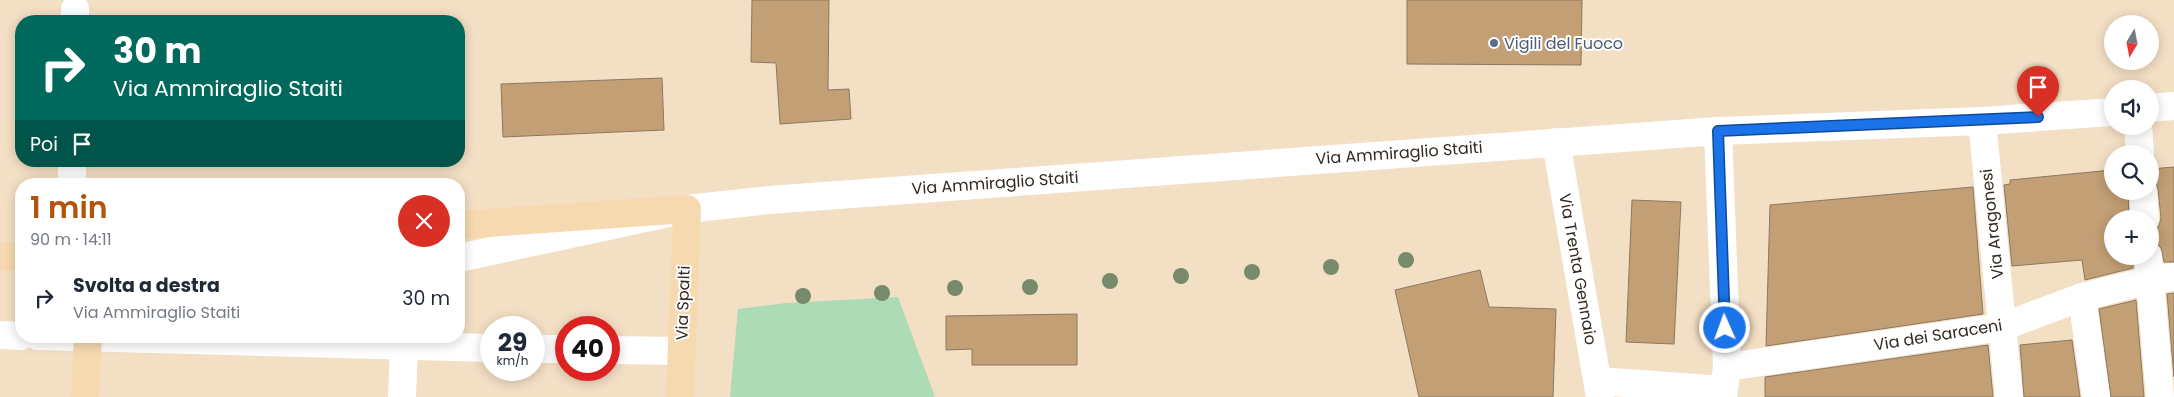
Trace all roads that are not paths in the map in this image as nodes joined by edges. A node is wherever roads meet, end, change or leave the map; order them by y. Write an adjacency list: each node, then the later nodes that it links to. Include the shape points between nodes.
1 (2174, 106): 2 (street)
2 (2159, 107)
3 (2104, 113): 4 (street, Via Ammiraglio Staiti)
4 (1982, 121): 5 (street, Via Ammiraglio Staiti); 14 (street, Via Aragonesi)
5 (1718, 131): 6 (street, Via Ammiraglio Staiti); 23 (street)
6 (1556, 142): 7 (street, Via Ammiraglio Staiti, via 769,200); 24 (street, Via Trenta Gennaio)
7 (687, 209): 8 (main road); 11 (street, Via Ammiraglio Staiti); 22 (main road, Via Spalti)
8 (465, 225)
9 (15, 256): 10 (main road)
10 (0, 257)
11 (465, 257)
12 (2158, 271): 13 (street, Via dei Saraceni); 30 (street)
13 (2082, 297): 14 (street, Via dei Saraceni); 29 (street)
14 (2002, 327): 23 (street, Via dei Saraceni); 28 (street, Via Aragonesi)
15 (0, 335): 16 (street)
16 (15, 336)
17 (90, 343): 25 (main road)
18 (299, 343): 19 (street)
19 (404, 346): 20 (street); 26 (street)
20 (480, 348)
21 (620, 350): 22 (street)
22 (681, 352): 27 (main road, Via Spalti)
23 (1725, 385): 24 (street, Via dei Saraceni)
24 (1599, 389)
25 (85, 397)
26 (402, 397)
27 (680, 397)
28 (2009, 397)
29 (2096, 397)
30 (2160, 397)

